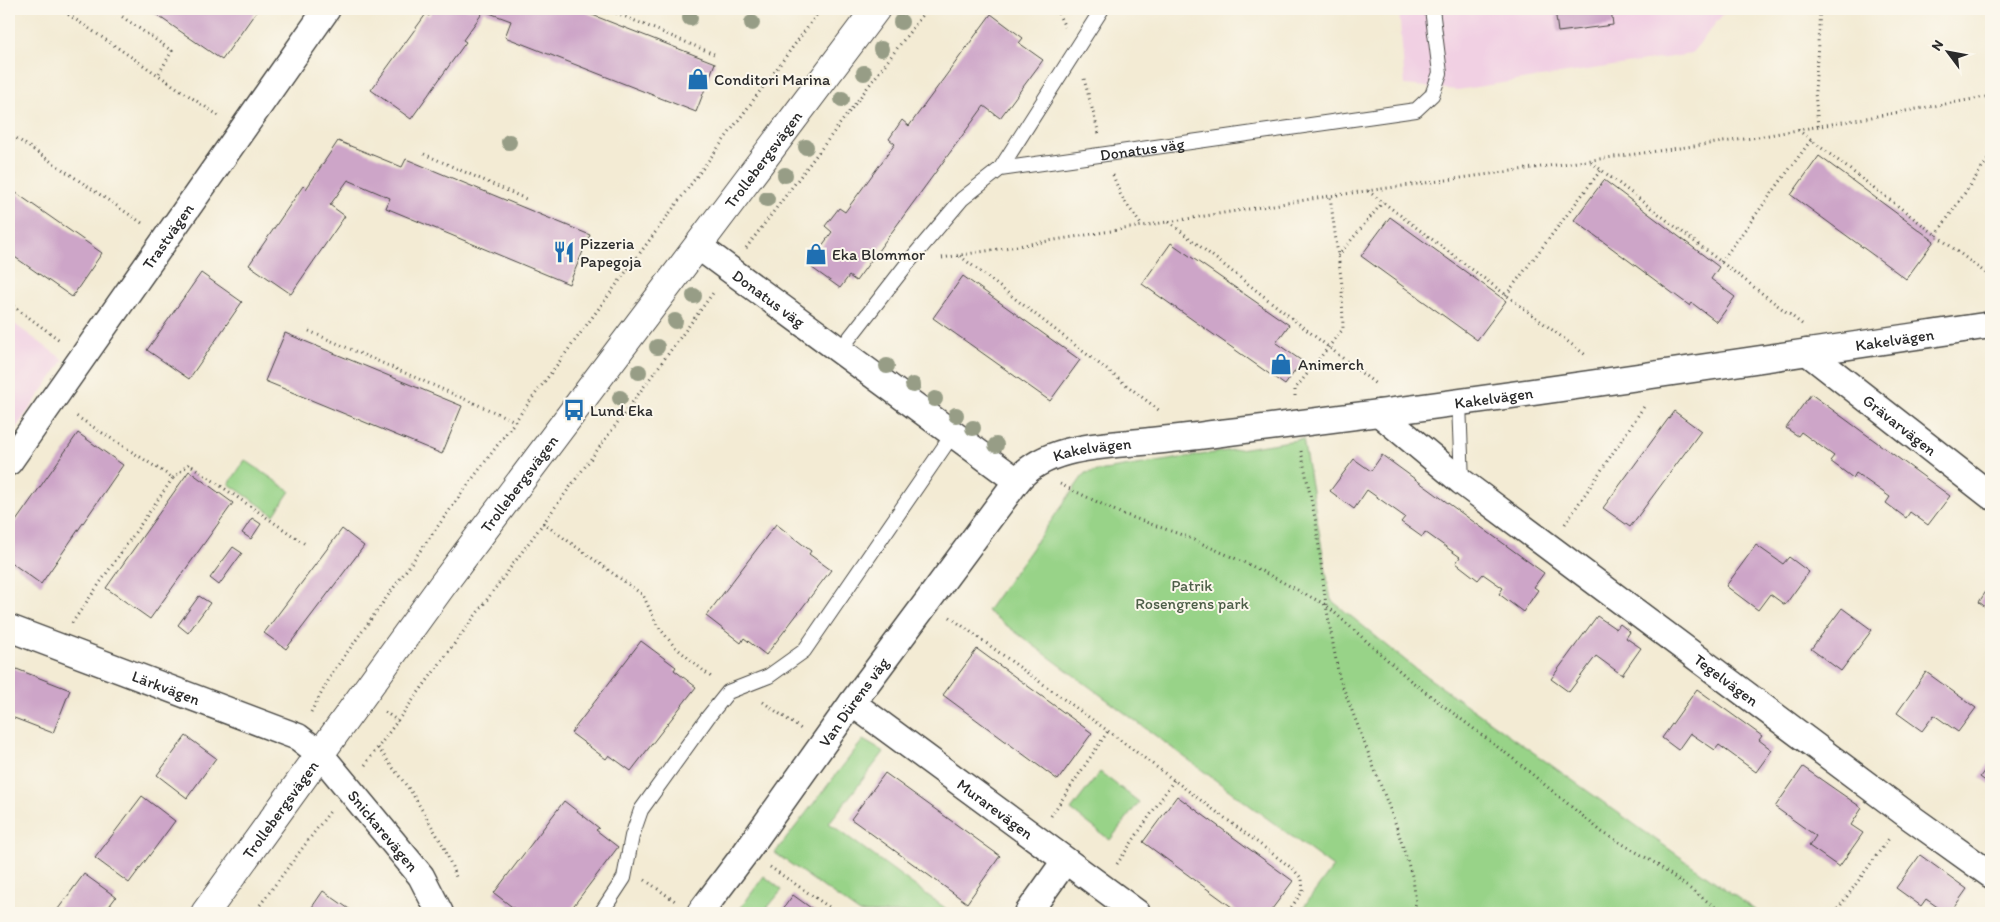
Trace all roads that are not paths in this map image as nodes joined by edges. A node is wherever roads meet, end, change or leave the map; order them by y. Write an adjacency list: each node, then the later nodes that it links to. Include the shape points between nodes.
1 (327, 9): 13 (street, Trastvägen)
2 (876, 9): 6 (street, Trollebergsvägen)
3 (1102, 9): 5 (lane)
4 (1432, 9): 5 (lane, Donatus väg, via 1440,73 1432,95 1416,110)
5 (1000, 169): 8 (lane, via 962,200)
6 (698, 246): 8 (street, Donatus väg); 19 (street, Trollebergsvägen, via 441,587)
7 (1991, 325): 9 (street, Kakelvägen)
8 (840, 350): 12 (street, Donatus väg)
9 (1807, 352): 11 (street, Kakelvägen); 16 (street, Grävarvägen)
10 (1380, 401): 11 (street, Kakelvägen); 14 (street, Tegelvägen); 15 (street, Kakelvägen, via 1297,424 1091,446 1038,464 1025,471)
11 (1459, 403): 14 (lane)
12 (953, 434): 15 (street, Donatus väg); 24 (lane, via 804,651 769,676 728,692 641,810 624,878)
13 (9, 462)
14 (1462, 482): 21 (street, Tegelvägen)
15 (1013, 487): 18 (street, Van Dürens väg)
16 (1991, 496)
17 (9, 628): 19 (street, Lärkvägen, via 298,737)
18 (852, 704): 20 (street, Murarevägen); 25 (street, Van Dürens väg)
19 (320, 754): 22 (street, Trollebergsvägen); 23 (street, Snickarevägen, via 421,876)
20 (1065, 861): 26 (street); 27 (street, Murarevägen)
21 (1991, 875)
22 (204, 913)
23 (440, 913)
24 (601, 913)
25 (700, 913)
26 (1028, 913)
27 (1137, 913)

